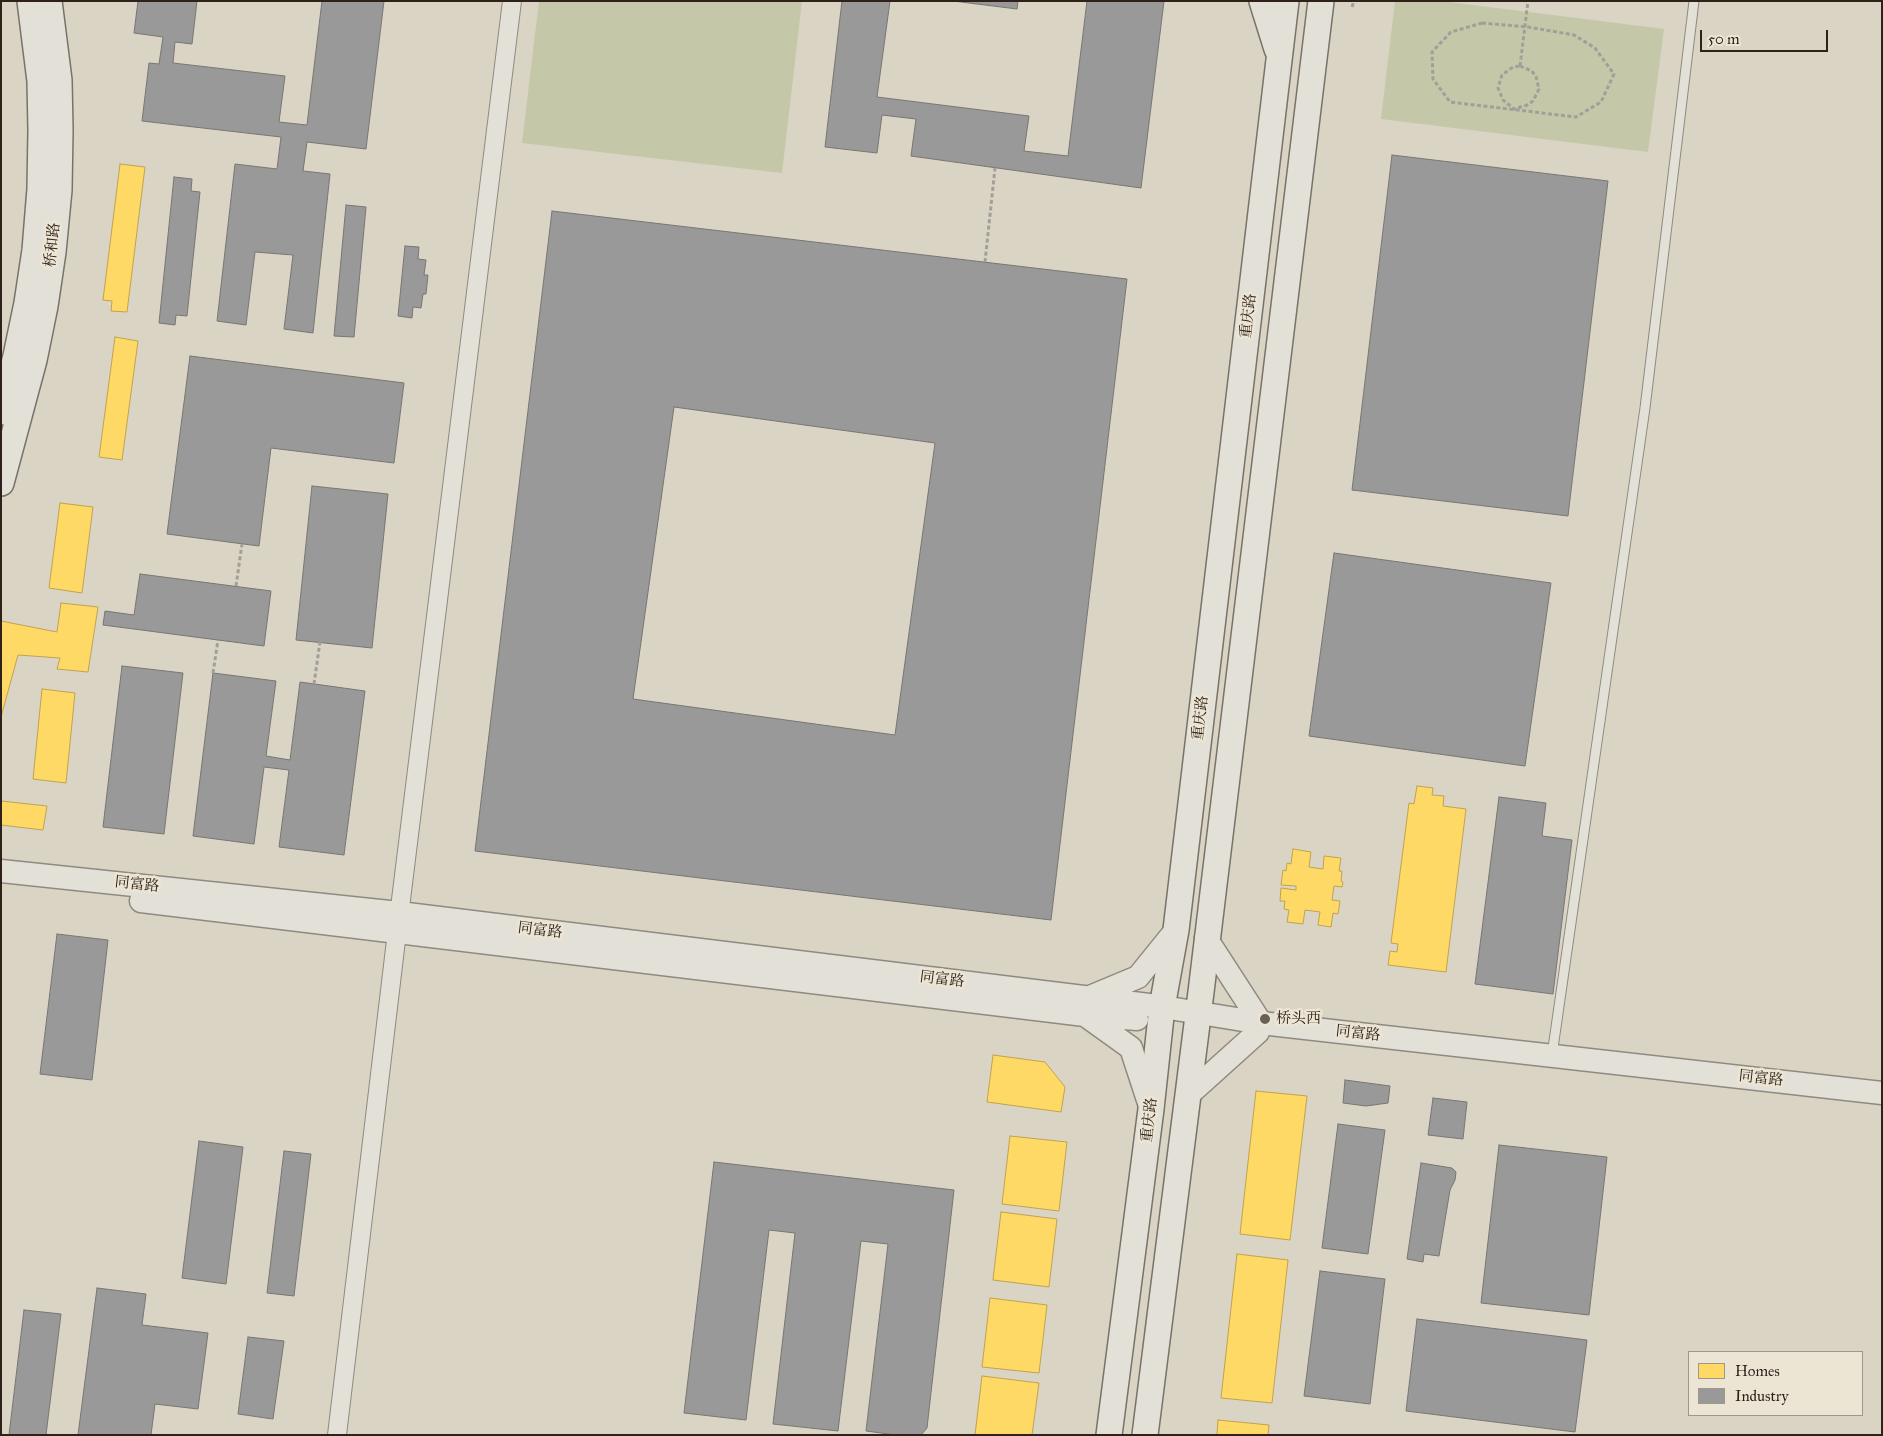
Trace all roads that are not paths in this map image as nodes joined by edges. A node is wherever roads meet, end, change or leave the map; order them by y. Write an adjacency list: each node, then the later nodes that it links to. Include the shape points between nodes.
1 (30, 1): 9 (main road, 桥和路, via 40,81 40,189 27,303)
2 (49, 1): 10 (main road, 桥和路, via 59,80 60,130 54,252 34,360)
3 (512, 1): 13 (street)
4 (1262, 1): 8 (main road)
5 (1286, 1): 8 (main road, 重庆路)
6 (1321, 1): 15 (main road)
7 (1694, 1): 20 (lane, via 1645,408)
8 (1280, 57): 14 (main road, 重庆路)
9 (1, 412)
10 (1, 483)
11 (1, 871): 13 (street, 同富路)
12 (1, 884): 13 (street, 同富路)
13 (398, 923): 16 (street, 同富路); 25 (street)
14 (1176, 930): 16 (street, via 1138,977); 17 (main road, 重庆路)
15 (1206, 938): 18 (main road); 19 (street)
16 (1086, 1006): 17 (street, 同富路); 24 (street, via 1131,1048)
17 (1162, 1014): 18 (street, 同富路); 24 (main road, 重庆路)
18 (1197, 1019): 19 (street, 同富路); 22 (main road)
19 (1259, 1028): 20 (street, 同富路); 22 (street); 23 (street, 同富路)
20 (1552, 1056): 21 (street, 同富路)
21 (1882, 1093)
22 (1187, 1096): 27 (main road)
23 (1882, 1105)
24 (1151, 1110): 26 (main road, 重庆路)
25 (337, 1435)
26 (1109, 1435)
27 (1145, 1435)

